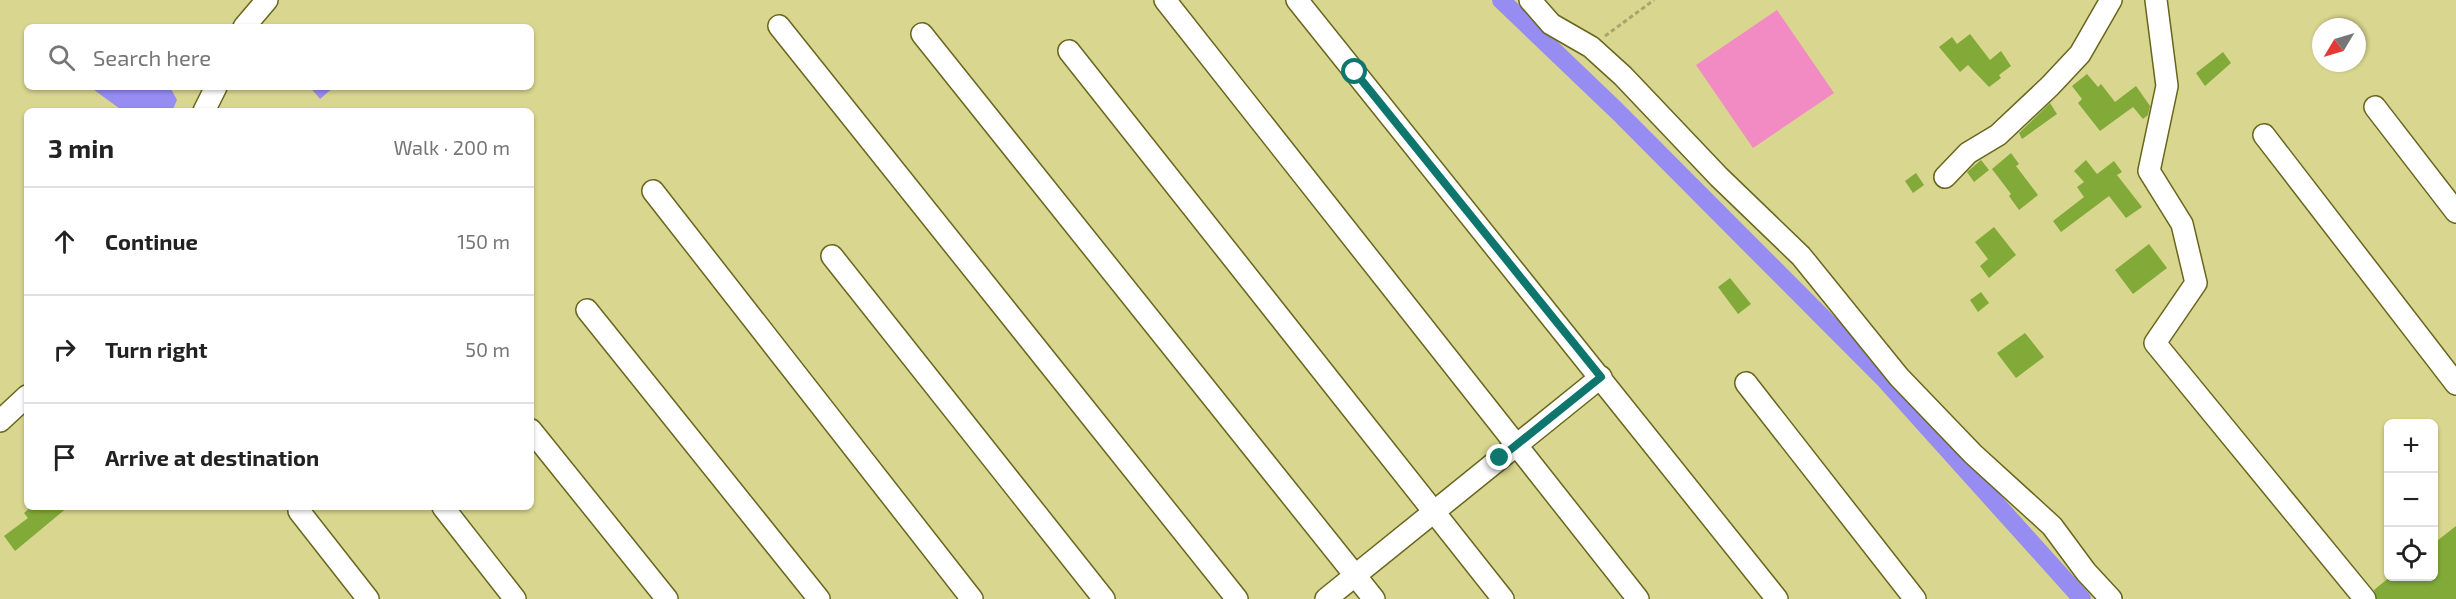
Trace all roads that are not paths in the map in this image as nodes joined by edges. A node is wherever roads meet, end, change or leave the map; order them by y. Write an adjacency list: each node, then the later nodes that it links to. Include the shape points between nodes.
1 (267, 0): 7 (street)
2 (1166, 0): 26 (street)
3 (1297, 0): 20 (street)
4 (1530, 0): 44 (street, via 1551,24 1591,47 1801,256 1899,377 1973,454 2052,526)
5 (2111, 0): 15 (street, via 2080,54 2050,87 1998,135 1968,153)
6 (2156, 0): 45 (street, via 2167,86 2149,171 2182,224 2196,283 2155,343)
7 (247, 24)
8 (779, 27): 37 (street)
9 (922, 34): 30 (street)
10 (1069, 51): 29 (street)
11 (214, 90): 13 (street)
12 (2375, 107): 17 (street)
13 (206, 108)
14 (2264, 135): 22 (street)
15 (1945, 177)
16 (653, 191): 35 (street)
17 (2456, 212)
18 (832, 256): 36 (street)
19 (587, 310): 34 (street)
20 (1601, 377): 26 (street); 42 (street)
21 (1746, 383): 43 (street)
22 (2456, 384)
23 (24, 399): 24 (street)
24 (0, 421)
25 (534, 434): 33 (street)
26 (1517, 445): 29 (street); 41 (street)
27 (444, 510): 32 (street)
28 (299, 511): 31 (street)
29 (1434, 512): 30 (street); 40 (street)
30 (1355, 576): 38 (street); 39 (street)
31 (368, 599)
32 (515, 599)
33 (666, 599)
34 (819, 599)
35 (972, 599)
36 (1104, 599)
37 (1237, 599)
38 (1326, 599)
39 (1374, 599)
40 (1503, 599)
41 (1638, 599)
42 (1777, 599)
43 (1915, 599)
44 (2111, 599)
45 (2365, 599)

